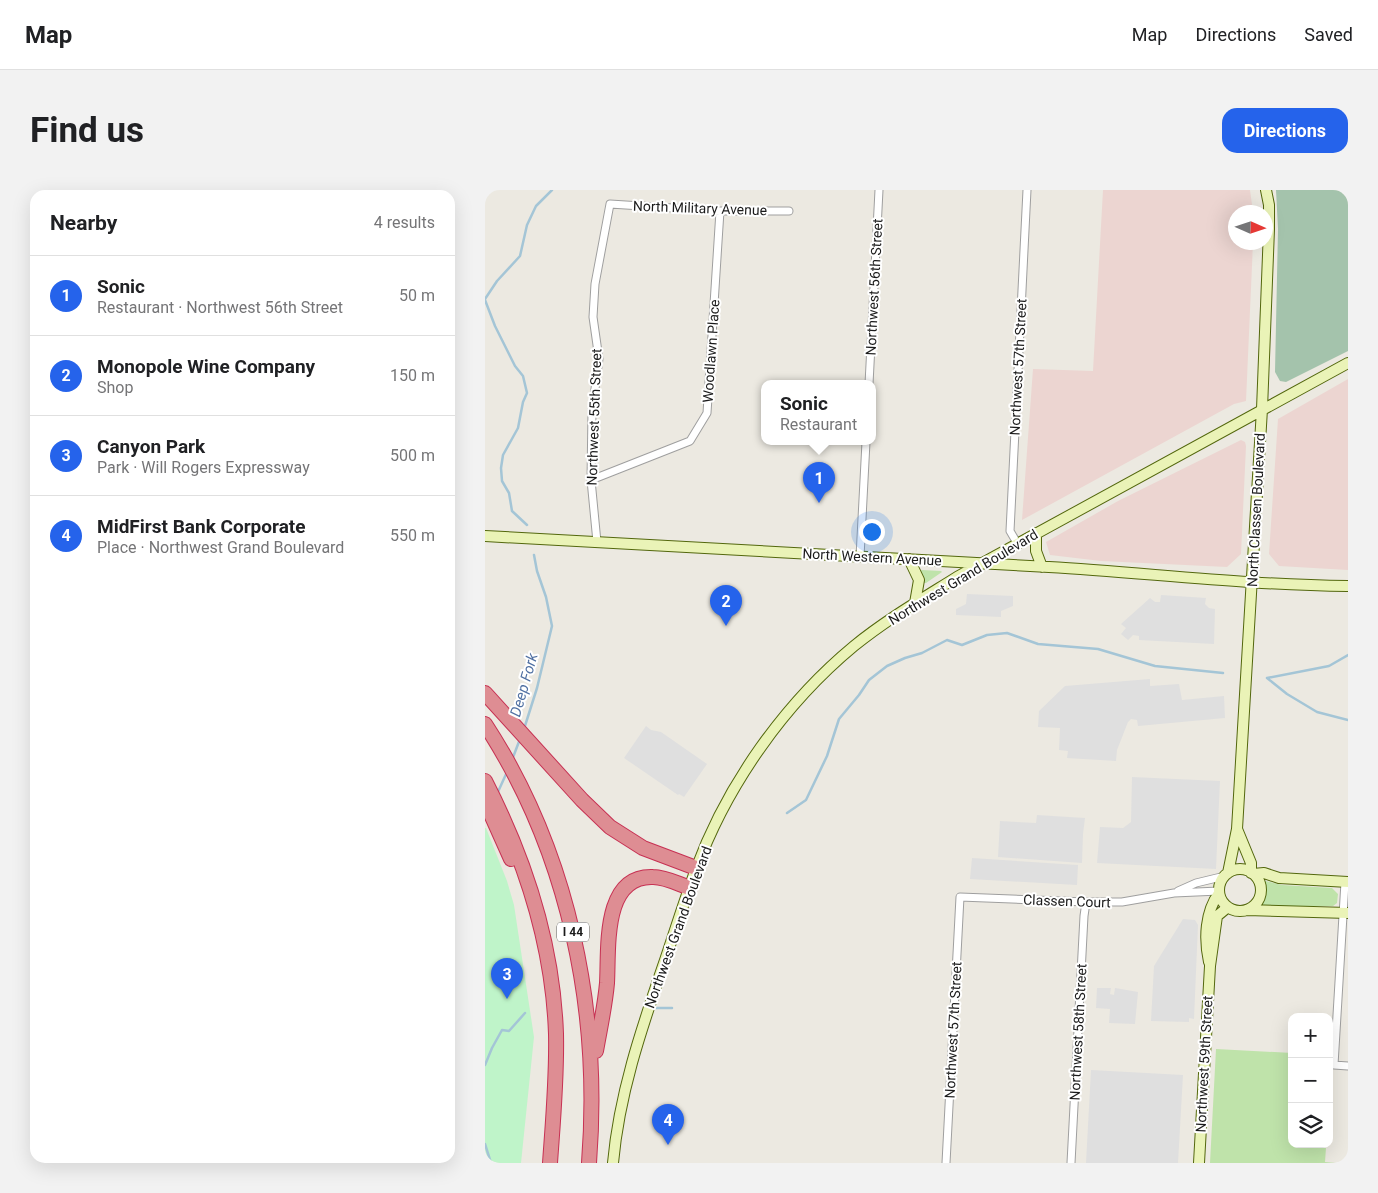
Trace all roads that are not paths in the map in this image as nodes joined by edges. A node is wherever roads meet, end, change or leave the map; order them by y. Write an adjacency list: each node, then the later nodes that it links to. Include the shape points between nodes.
1 (879, 190): 8 (street, Northwest 56th Street)
2 (1027, 190): 15 (street, Northwest 57th Street, via 1010,531)
3 (1267, 190): 9 (main road, North Classen Boulevard, via 1269,229)
4 (610, 204): 5 (street, North Military Avenue); 11 (street, Northwest 55th Street, via 595,284 593,316 599,359 592,411)
5 (721, 211): 6 (street, North Military Avenue); 11 (street, Woodlawn Place, via 707,413 690,441)
6 (789, 211)
7 (1348, 363): 9 (main road, Northwest Grand Boulevard)
8 (869, 380)
9 (1262, 409): 12 (main road, Northwest Grand Boulevard); 20 (main road, North Classen Boulevard)
10 (866, 445): 16 (street)
11 (591, 480): 14 (street, Northwest 55th Street)
12 (1036, 533): 15 (main road, Northwest Grand Boulevard); 19 (main road, via 1036,550)
13 (485, 536): 14 (main road, North Western Avenue)
14 (597, 542): 16 (main road, North Western Avenue)
15 (1017, 543): 18 (main road, Northwest Grand Boulevard)
16 (860, 557): 17 (main road, North Western Avenue)
17 (909, 559): 18 (main road, North Western Avenue); 22 (main road, via 919,580)
18 (980, 563): 19 (main road, North Western Avenue); 22 (main road, Northwest Grand Boulevard)
19 (1042, 567): 20 (main road, North Western Avenue)
20 (1252, 582): 21 (main road, North Western Avenue); 27 (main road, North Classen Boulevard)
21 (1348, 586)
22 (915, 603): 29 (main road, Northwest Grand Boulevard, via 846,653 804,694 740,779)
23 (485, 693): 29 (highway, via 610,827 643,848)
24 (488, 728): 43 (highway, I 44, via 527,800 555,868 573,932 585,993)
25 (485, 781): 28 (highway, I 44)
26 (485, 801): 28 (highway)
27 (1237, 829): 30 (main road, North Classen Boulevard); 31 (main road, North Classen Boulevard)
28 (506, 836): 44 (highway, I 44, via 525,871 538,916 551,986 556,1069)
29 (696, 868): 33 (main road, Northwest Grand Boulevard)
30 (1252, 873): 31 (main road, via 1238,869); 32 (main road); 39 (main road, North Classen Boulevard, via 1259,883 1260,894 1256,903)
31 (1226, 874): 34 (main road, North Classen Boulevard); 35 (street, Classen Court)
32 (1346, 882): 40 (street)
33 (690, 888): 43 (highway, via 663,878 647,877 635,880 617,898 612,912 606,996); 46 (main road, Northwest Grand Boulevard, via 630,1069)
34 (1219, 892): 35 (street, Classen Court); 38 (main road); 41 (main road, Northwest 59th Street, via 1208,922 1206,949)
35 (1174, 893): 37 (street, Classen Court, via 1122,902)
36 (959, 897): 37 (street, Classen Court); 47 (street, Northwest 57th Street)
37 (1086, 902): 48 (street, Northwest 58th Street)
38 (1228, 907): 39 (main road); 41 (main road, Northwest 59th Street, via 1217,916)
39 (1247, 910): 40 (main road)
40 (1346, 913): 42 (street, via 1334,1065)
41 (1210, 966): 49 (main road, Northwest 59th Street)
42 (1348, 1066)
43 (592, 1071): 45 (highway, I 44)
44 (550, 1163)
45 (589, 1163)
46 (613, 1163)
47 (946, 1163)
48 (1071, 1163)
49 (1199, 1163)

